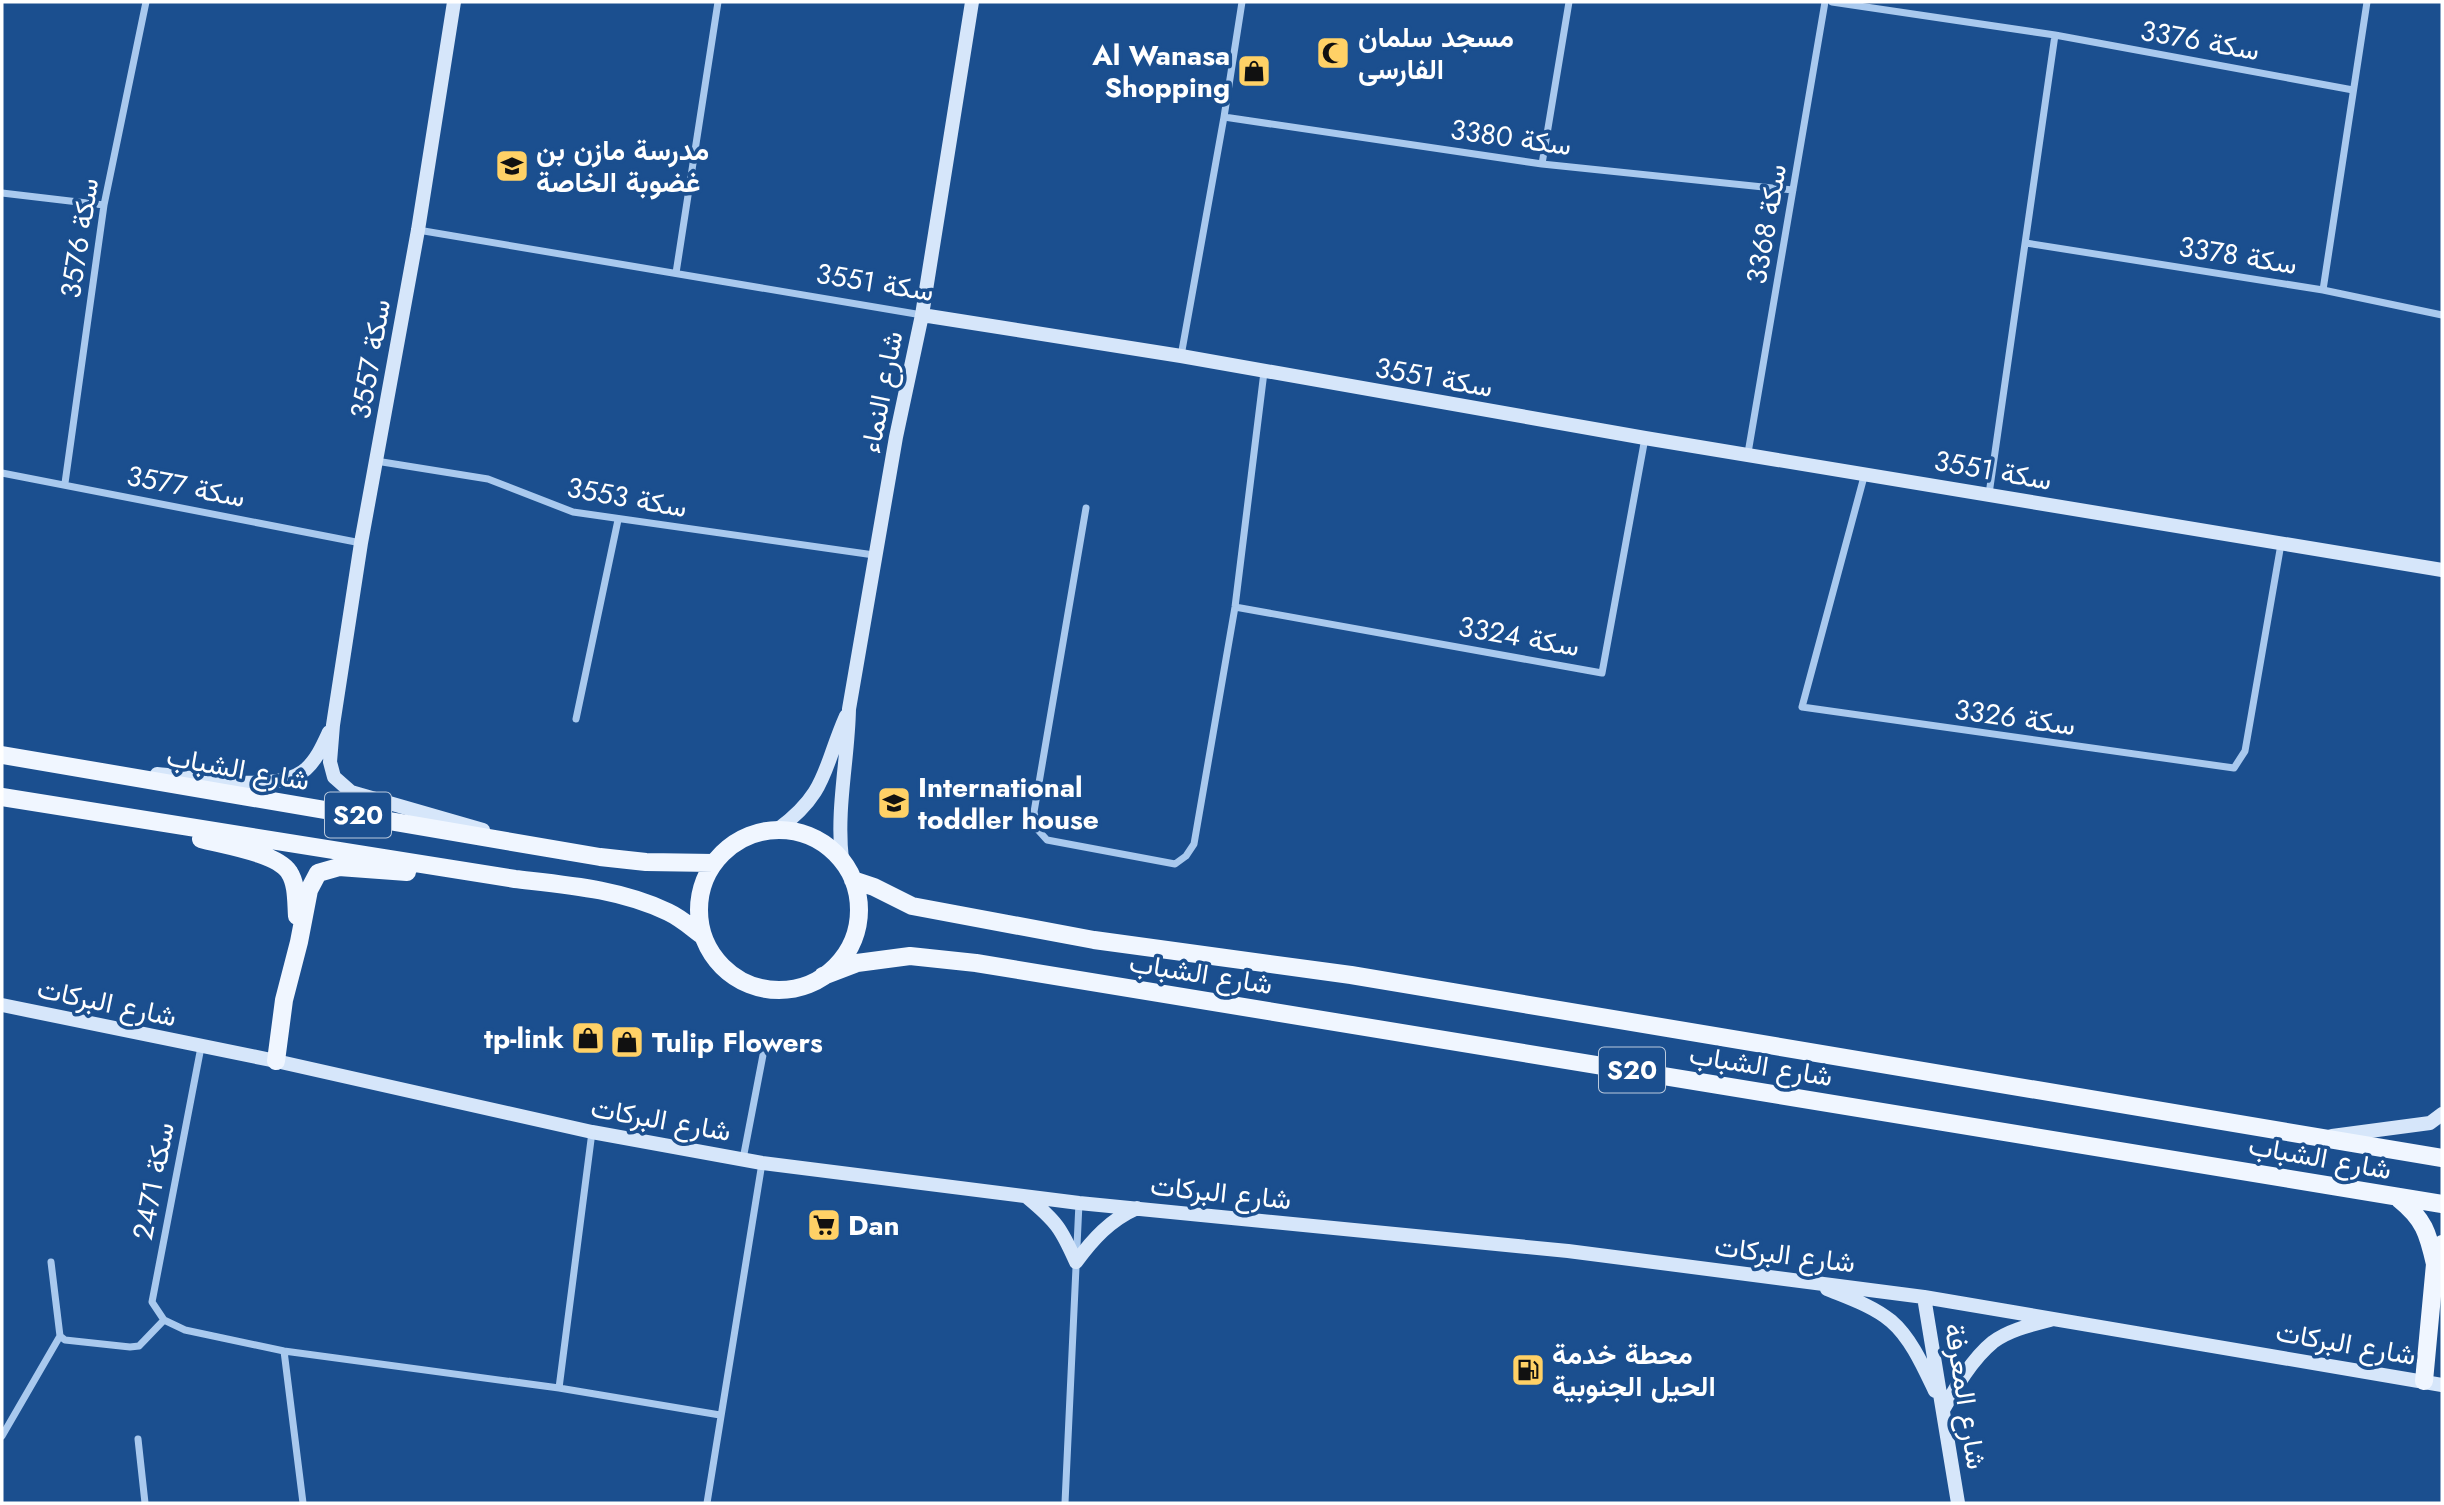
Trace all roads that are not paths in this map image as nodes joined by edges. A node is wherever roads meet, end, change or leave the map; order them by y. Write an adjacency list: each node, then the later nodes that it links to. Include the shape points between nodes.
1 (146, 2): 16 (street, سكة 3576)
2 (454, 2): 17 (street, سكة 3557)
3 (718, 2): 19 (street)
4 (972, 2): 21 (street, شارع النماء)
5 (1242, 2): 12 (street)
6 (1569, 2): 13 (street)
7 (1825, 2): 14 (street, سكة 3368)
8 (1832, 2): 10 (street, سكة 3376)
9 (2367, 2): 11 (street)
10 (2055, 35): 11 (street, سكة 3376); 18 (street)
11 (2353, 90): 20 (street)
12 (1224, 117): 13 (street, سكة 3380); 23 (street)
13 (1542, 164): 14 (street, سكة 3380)
14 (1793, 190): 26 (street, سكة 3368)
15 (2, 193): 16 (street)
16 (104, 205): 30 (street, سكة 3576)
17 (418, 230): 19 (street, سكة 3551); 27 (street, سكة 3557)
18 (2026, 243): 20 (street, سكة 3378); 31 (street)
19 (676, 273): 21 (street, سكة 3551)
20 (2323, 290): 22 (street, سكة 3378)
21 (922, 315): 23 (street, سكة 3551); 36 (street, شارع النماء)
22 (2442, 315)
23 (1181, 356): 24 (street, سكة 3551)
24 (1264, 372): 25 (street, سكة 3551); 38 (street)
25 (1646, 438): 26 (street, سكة 3551); 38 (street, سكة 3324, via 1602,673)
26 (1748, 453): 29 (street, سكة 3551)
27 (376, 461): 33 (street, سكة 3553, via 488,479 573,512); 34 (street, سكة 3557)
28 (2, 472): 30 (street, سكة 3577)
29 (1865, 473): 31 (street, سكة 3551); 35 (street, سكة 3326, via 1802,707 2234,768 2245,751)
30 (65, 483): 34 (street, سكة 3577)
31 (1989, 494): 35 (street, سكة 3551)
32 (1086, 508): 38 (street, via 1034,812 1038,830 1047,840 1175,864 1186,856 1194,844)
33 (618, 520): 36 (street, سكة 3553); 40 (street)
34 (361, 543): 41 (street, سكة 3557)
35 (2281, 543): 37 (street, سكة 3551)
36 (874, 555): 39 (street, شارع النماء)
37 (2442, 570)
38 (1235, 607)
39 (849, 709): 46 (street, شارع النماء, via 823,781 811,800); 48 (street, شارع النماء, via 839,813)
40 (576, 719)
41 (333, 725): 43 (street, via 318,755 290,779 252,783); 47 (street, via 330,762 334,777 351,792)
42 (2, 755): 43 (main road, شارع الشباب / S20)
43 (60, 764): 47 (main road, شارع الشباب / S20)
44 (2, 797): 45 (main road, S20)
45 (100, 813): 50 (main road, S20); 53 (main road, via 278,862 289,872 296,890)
46 (777, 830): 48 (main road, S20, via 813,837); 49 (main road, S20, via 742,839)
47 (545, 847): 49 (main road, شارع الشباب / S20, via 646,862)
48 (842, 860): 51 (main road, S20)
49 (714, 863): 52 (main road, S20, via 703,886 699,911)
50 (515, 878): 52 (main road, S20, via 623,896 670,913); 53 (main road, via 339,867 318,873 309,890)
51 (853, 880): 54 (main road, S20, via 859,901 858,923 851,944); 61 (main road, شارع الشباب / S20, via 912,906 1094,940 1351,975)
52 (704, 936): 54 (main road, S20, via 722,965 749,984 780,990)
53 (299, 943): 58 (main road, via 284,1000)
54 (823, 976): 66 (main road, شارع الشباب / S20, via 857,963 910,957 976,963)
55 (2, 1005): 56 (street, شارع البركات)
56 (201, 1047): 58 (street, شارع البركات); 77 (street, سكة 2471, via 152,1302)
57 (762, 1055): 63 (street)
58 (276, 1062): 60 (street, شارع البركات)
59 (2442, 1114): 61 (street, via 2430,1123)
60 (592, 1132): 63 (street, شارع البركات); 82 (street)
61 (2322, 1138): 62 (main road, شارع الشباب / S20)
62 (2442, 1158)
63 (743, 1159): 64 (street, شارع البركات)
64 (762, 1163): 65 (street, شارع البركات); 84 (street)
65 (1026, 1196): 67 (street, شارع البركات); 72 (street, via 1053,1218)
66 (2396, 1196): 68 (main road, شارع الشباب / S20); 73 (main road, via 2415,1211 2427,1230)
67 (1079, 1203): 69 (street, شارع البركات); 72 (street)
68 (2442, 1204)
69 (1138, 1208): 72 (street, via 1099,1234); 74 (street, شارع البركات, via 1567,1251)
70 (2442, 1244): 73 (main road)
71 (51, 1262): 78 (street)
72 (1076, 1262): 90 (street)
73 (2435, 1264): 80 (main road)
74 (1810, 1282): 75 (street, شارع البركات); 83 (street, via 1868,1306 1892,1322 1905,1337)
75 (1924, 1297): 76 (street, شارع البركات); 83 (street, شارع المعرفة)
76 (2054, 1319): 80 (street, شارع البركات); 83 (street, via 1993,1342)
77 (164, 1320): 78 (street, via 139,1346 130,1348); 79 (street, via 185,1330)
78 (60, 1336): 85 (street)
79 (284, 1351): 82 (street); 88 (street)
80 (2424, 1381): 81 (street, شارع البركات)
81 (2442, 1385)
82 (559, 1388): 84 (street)
83 (1943, 1409): 91 (street, شارع المعرفة)
84 (720, 1415): 89 (street)
85 (2, 1436)
86 (138, 1439): 87 (street)
87 (145, 1503)
88 (303, 1503)
89 (707, 1503)
90 (1065, 1503)
91 (1958, 1503)

